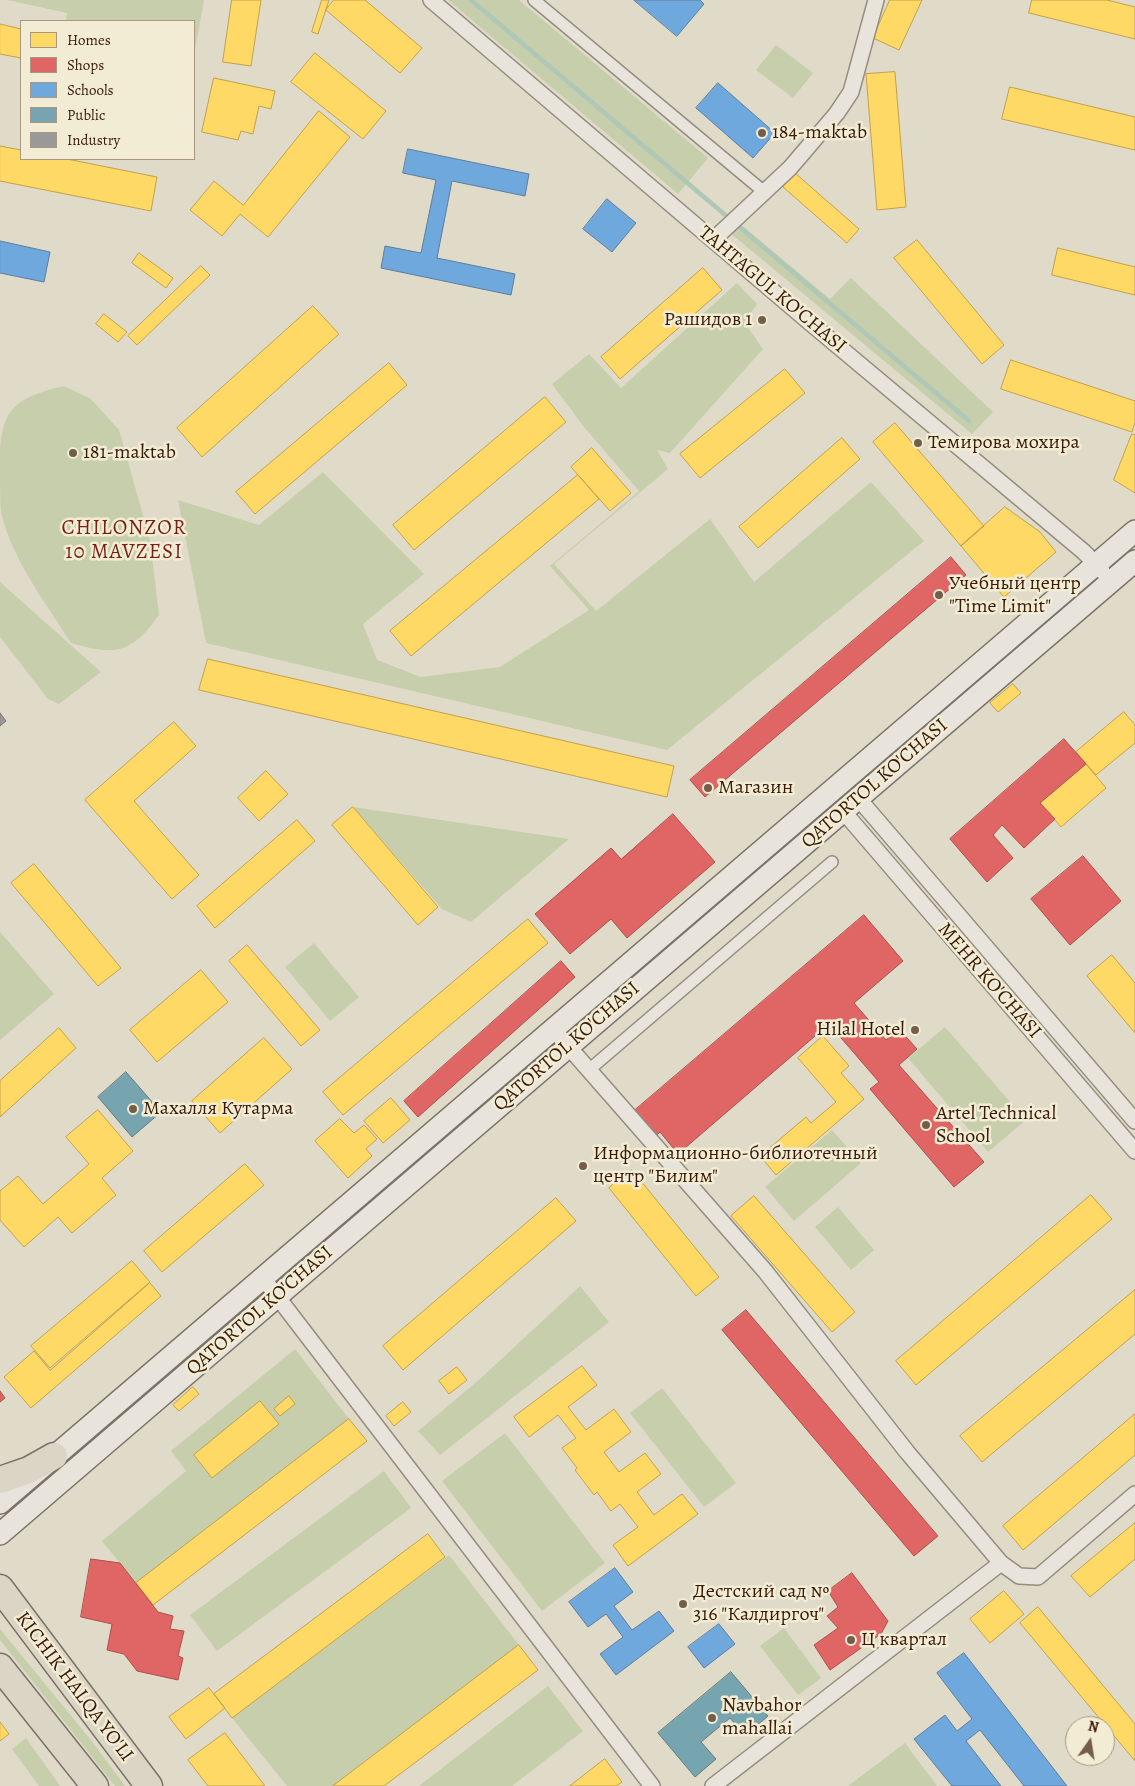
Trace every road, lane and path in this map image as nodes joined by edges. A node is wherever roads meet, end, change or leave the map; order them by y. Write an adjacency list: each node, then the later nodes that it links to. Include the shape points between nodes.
1 (431, 0): 5 (street, TAHTAGUL KO'CHASI)
2 (534, 0): 4 (street)
3 (876, 0): 4 (street, via 851,92 796,161)
4 (763, 191): 5 (street)
5 (713, 240): 8 (street, TAHTAGUL KO'CHASI)
6 (1135, 531): 8 (main road, QATORTOL KO'CHASI)
7 (1135, 561): 9 (main road, QATORTOL KO'CHASI)
8 (1096, 564): 9 (street, TAHTAGUL KO'CHASI); 10 (main road, QATORTOL KO'CHASI)
9 (1112, 581): 11 (main road, QATORTOL KO'CHASI)
10 (836, 788): 11 (main road); 13 (main road, QATORTOL KO'CHASI)
11 (851, 805): 14 (main road, QATORTOL KO'CHASI); 16 (street, MEHR KO'CHASI); 17 (street, MEHR KO'CHASI)
12 (832, 862): 15 (street)
13 (553, 1029): 14 (street); 18 (main road, QATORTOL KO'CHASI)
14 (569, 1046): 15 (street); 19 (main road, QATORTOL KO'CHASI)
15 (590, 1069): 25 (street, via 764,1271 907,1452)
16 (1135, 1121)
17 (1135, 1151)
18 (263, 1278): 19 (street); 20 (main road, QATORTOL KO'CHASI)
19 (277, 1296): 24 (main road, QATORTOL KO'CHASI); 30 (street)
20 (54, 1456): 21 (highway, via 29,1470); 23 (main road, QATORTOL KO'CHASI)
21 (0, 1480)
22 (1135, 1494): 25 (street, via 1038,1577 1019,1576)
23 (0, 1502)
24 (0, 1534)
25 (1000, 1563): 31 (street)
26 (0, 1588): 29 (highway, KICHIK HALQA YO'LI)
27 (0, 1667): 28 (highway)
28 (95, 1786)
29 (148, 1786)
30 (652, 1786)
31 (713, 1786)

